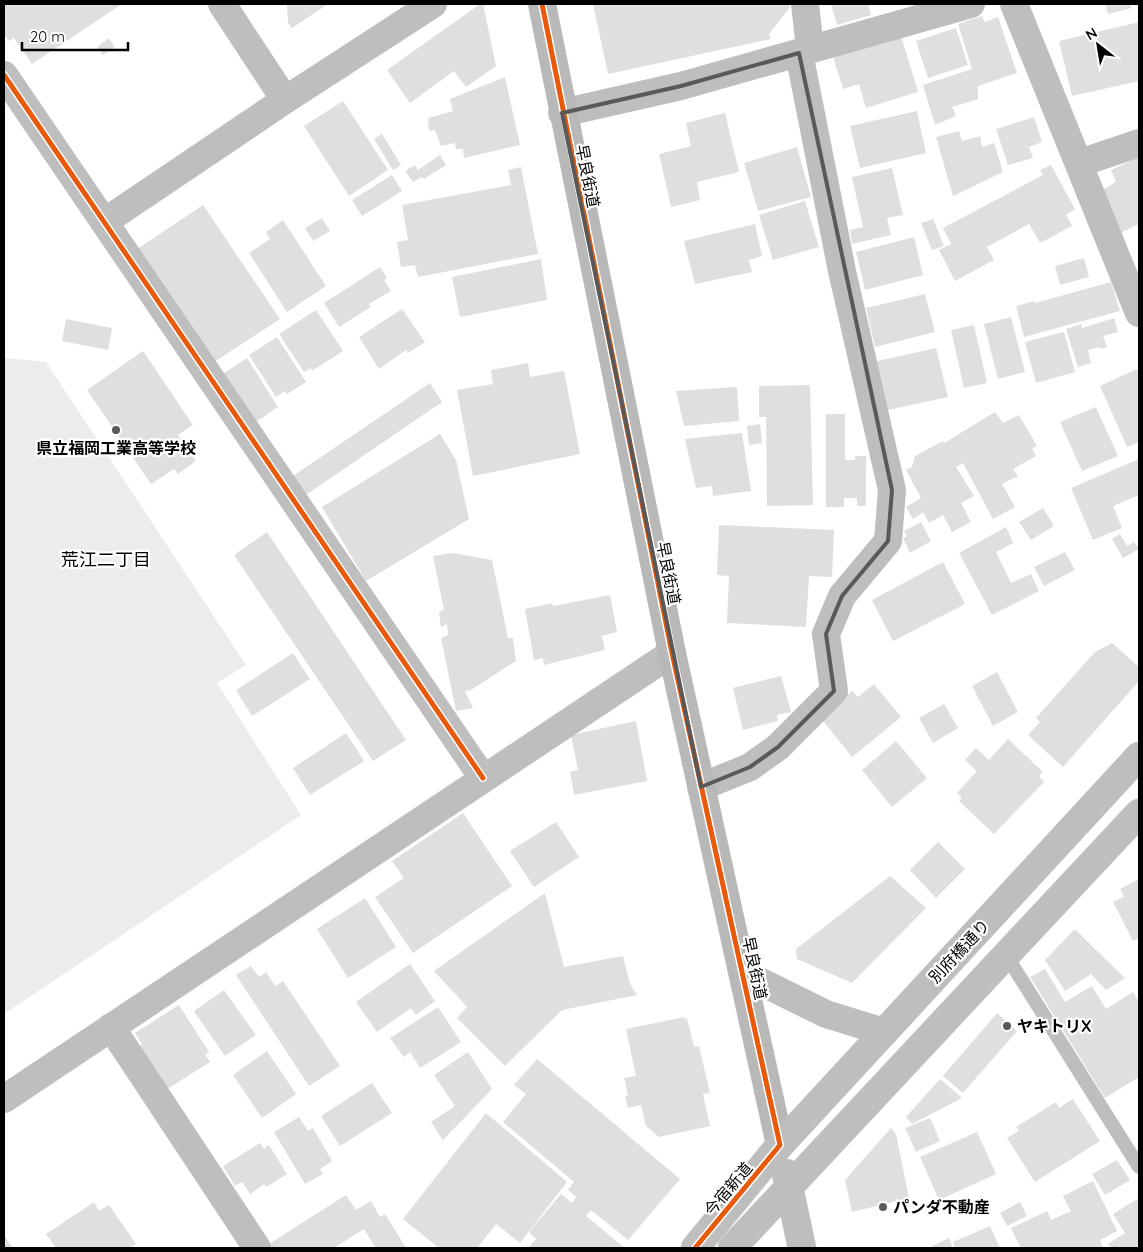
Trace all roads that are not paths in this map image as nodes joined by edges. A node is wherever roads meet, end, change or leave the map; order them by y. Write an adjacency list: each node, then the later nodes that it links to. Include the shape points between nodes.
1 (222, 4): 9 (main road)
2 (433, 4): 9 (main road)
3 (542, 4): 10 (street, 早良街道)
4 (805, 4): 7 (main road)
5 (971, 4): 7 (main road)
6 (1014, 4): 12 (main road)
7 (804, 51): 10 (main road, via 681,86); 18 (main road, via 842,271 892,490 888,541 842,596 826,634 834,691 771,752 750,767)
8 (4, 75): 13 (main road)
9 (285, 100): 13 (main road)
10 (562, 112): 15 (street, 早良街道)
11 (1139, 143): 12 (main road)
12 (1080, 164): 14 (main road)
13 (104, 222): 17 (main road)
14 (1139, 313)
15 (672, 653): 17 (main road); 18 (street, 早良街道)
16 (1139, 756): 23 (main road, 別府橋通り)
17 (484, 778): 22 (main road)
18 (701, 787): 21 (street, 早良街道)
19 (1139, 813): 20 (main road)
20 (1006, 955): 26 (lane); 27 (main road)
21 (743, 973): 23 (main road, via 826,1014); 25 (street, 早良街道)
22 (111, 1027): 24 (main road); 28 (main road)
23 (884, 1032): 25 (main road, 別府橋通り)
24 (4, 1099)
25 (780, 1145): 27 (main road); 29 (main road, 今宿新道)
26 (1139, 1167)
27 (788, 1186): 30 (main road); 31 (main road)
28 (257, 1248)
29 (694, 1248)
30 (732, 1248)
31 (802, 1248)

